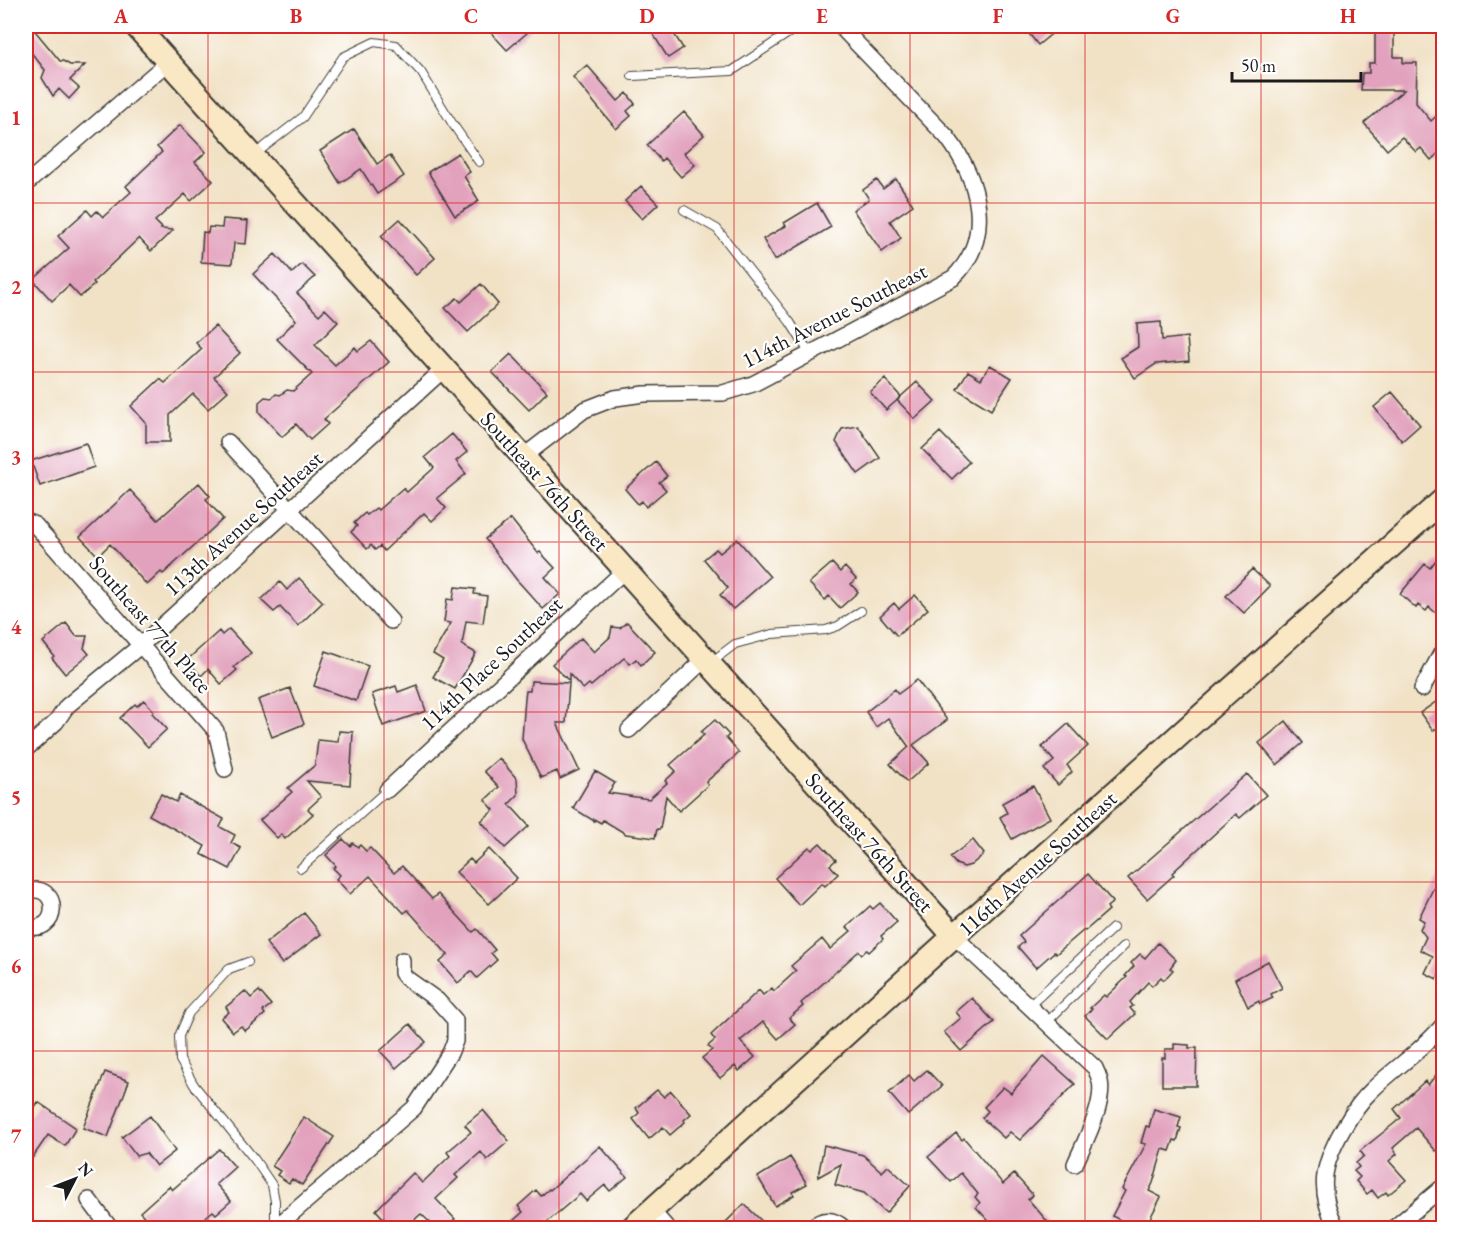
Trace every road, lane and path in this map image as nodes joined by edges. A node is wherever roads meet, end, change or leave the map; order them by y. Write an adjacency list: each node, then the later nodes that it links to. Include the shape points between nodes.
1 (136, 26): 4 (street, Southeast 76th Street)
2 (799, 26): 5 (lane, via 732,71)
3 (840, 26): 10 (street, 114th Avenue Southeast, via 958,152 974,189 977,239 964,268 954,278)
4 (168, 62): 6 (street, Southeast 76th Street); 8 (street)
5 (632, 75)
6 (253, 156): 7 (lane, via 303,117 343,57 374,42 396,45 421,72); 11 (street, Southeast 76th Street)
7 (479, 162)
8 (26, 184)
9 (684, 210): 10 (lane, via 717,229)
10 (811, 355): 13 (street, 114th Avenue Southeast, via 753,384 723,393 644,394 600,403 576,416)
11 (445, 368): 13 (street, Southeast 76th Street); 15 (street, 113th Avenue Southeast)
12 (228, 442): 15 (street)
13 (523, 457): 17 (street, Southeast 76th Street)
14 (1441, 507): 32 (street, 116th Avenue Southeast)
15 (290, 511): 19 (street); 20 (street, 113th Avenue Southeast)
16 (26, 521): 20 (street, Southeast 77th Place, via 35,525)
17 (625, 570): 22 (street, Southeast 76th Street); 27 (street, 114th Place Southeast)
18 (861, 611): 22 (lane, via 826,630 772,634 735,644)
19 (391, 621)
20 (140, 646): 25 (street, 113th Avenue Southeast, via 67,706 56,722); 26 (street, Southeast 77th Place, via 216,731)
21 (1443, 648): 23 (street)
22 (707, 661): 24 (street); 32 (street, Southeast 76th Street)
23 (1422, 689)
24 (629, 730)
25 (26, 749)
26 (225, 769)
27 (387, 790): 28 (lane)
28 (301, 868)
29 (26, 892): 30 (street, via 46,894 53,911 42,926)
30 (26, 925)
31 (1113, 928): 36 (lane)
32 (954, 936): 36 (street); 42 (street, 116th Avenue Southeast)
33 (1124, 946): 37 (lane)
34 (402, 960): 44 (street, via 406,978 455,1020 450,1053 414,1108)
35 (248, 962): 44 (lane, via 229,969 189,1013 179,1036 180,1060 194,1085 272,1185)
36 (1029, 1006): 37 (street)
37 (1047, 1022): 39 (street, via 1087,1059 1100,1080 1098,1109)
38 (1443, 1024): 49 (street, via 1430,1042 1371,1090 1334,1145 1324,1181 1330,1216)
39 (1075, 1164)
40 (1443, 1186): 50 (street)
41 (89, 1200): 43 (street)
42 (652, 1211): 45 (street, 116th Avenue Southeast); 46 (street)
43 (110, 1228)
44 (275, 1228)
45 (632, 1228)
46 (667, 1228)
47 (811, 1228): 48 (street, via 830,1220)
48 (844, 1228)
49 (1337, 1228)
50 (1394, 1228)

